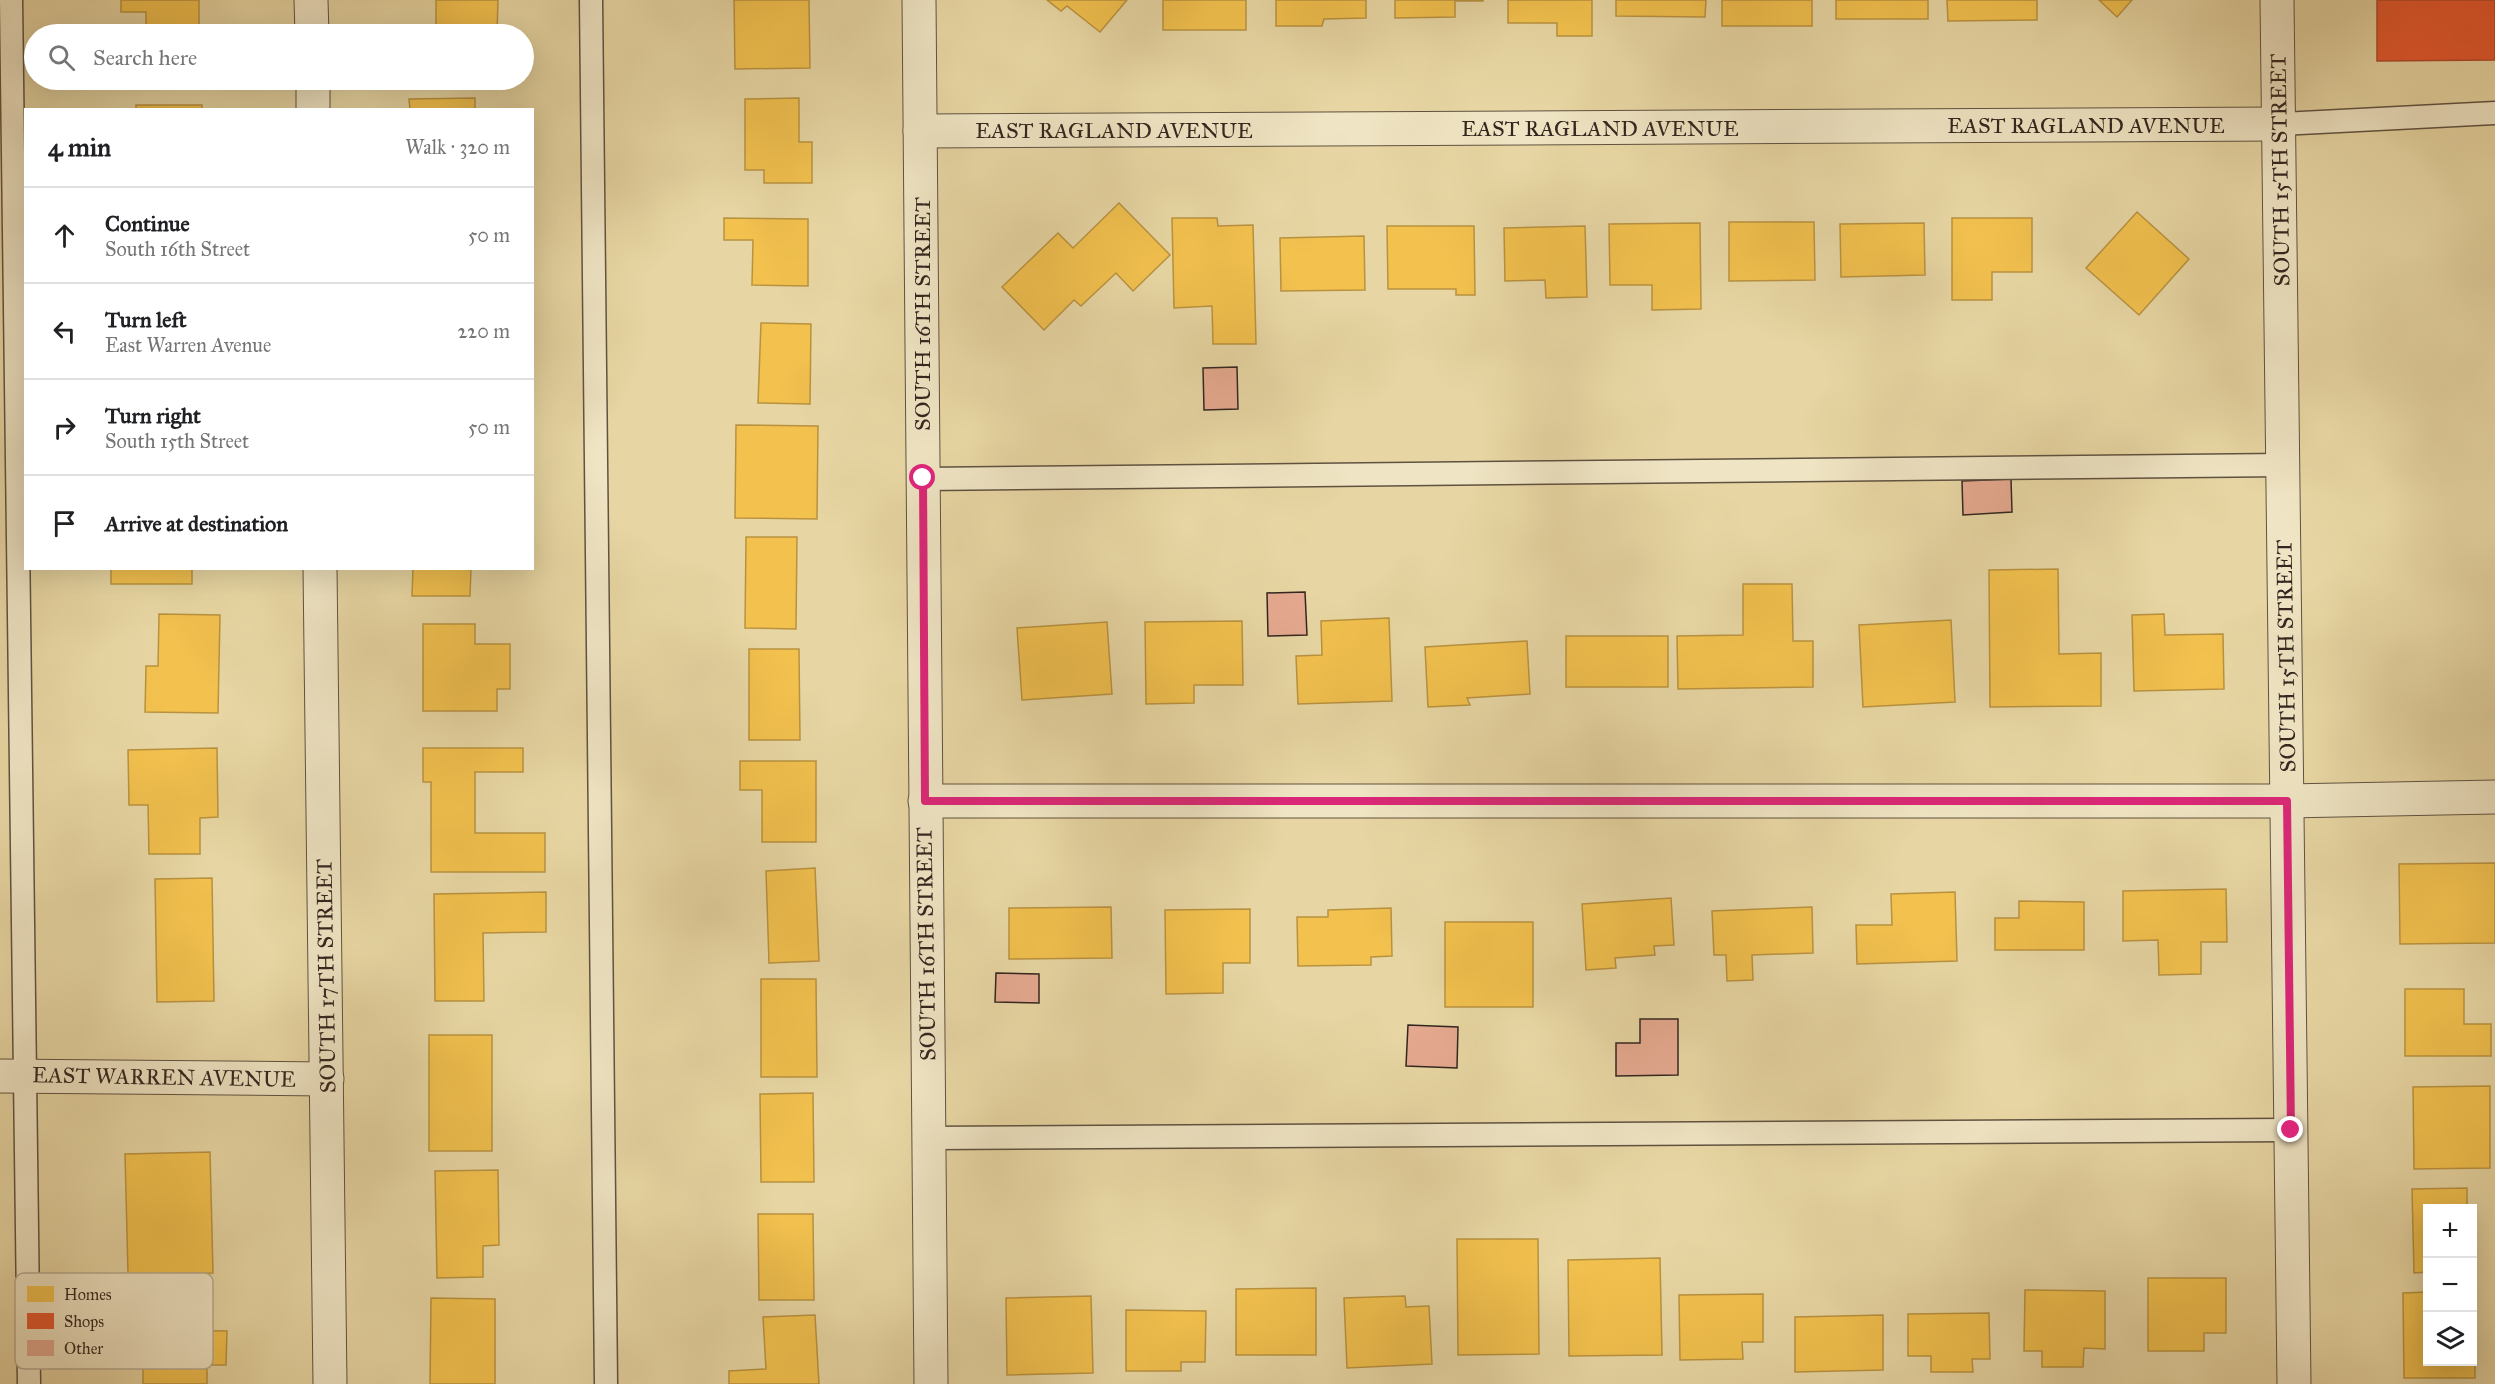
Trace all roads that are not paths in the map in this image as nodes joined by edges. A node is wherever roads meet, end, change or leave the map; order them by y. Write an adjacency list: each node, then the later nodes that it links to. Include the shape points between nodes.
1 (11, 0): 18 (lane)
2 (311, 0): 6 (street)
3 (591, 0): 26 (lane)
4 (919, 0): 11 (street, SOUTH 16TH STREET)
5 (2277, 0): 10 (street, SOUTH 15TH STREET)
6 (312, 24)
7 (313, 90): 8 (street)
8 (313, 108)
9 (2495, 113): 10 (lane)
10 (2280, 124): 11 (street, EAST RAGLAND AVENUE); 12 (street, SOUTH 15TH STREET)
11 (920, 131): 13 (street, SOUTH 16TH STREET)
12 (2284, 465): 13 (lane); 17 (street, SOUTH 15TH STREET)
13 (923, 478): 16 (street, SOUTH 16TH STREET)
14 (320, 570): 19 (street, SOUTH 17TH STREET)
15 (2495, 797): 17 (street)
16 (925, 801): 17 (street); 21 (street, SOUTH 16TH STREET)
17 (2287, 801): 20 (street, SOUTH 15TH STREET)
18 (12, 1076): 19 (street, EAST WARREN AVENUE); 22 (lane)
19 (327, 1079): 25 (street, SOUTH 17TH STREET)
20 (2291, 1130): 21 (lane); 28 (street, SOUTH 15TH STREET)
21 (929, 1138): 27 (street, SOUTH 16TH STREET)
22 (23, 1273)
23 (28, 1369): 24 (lane)
24 (29, 1384)
25 (330, 1384)
26 (606, 1384)
27 (932, 1384)
28 (2294, 1384)

